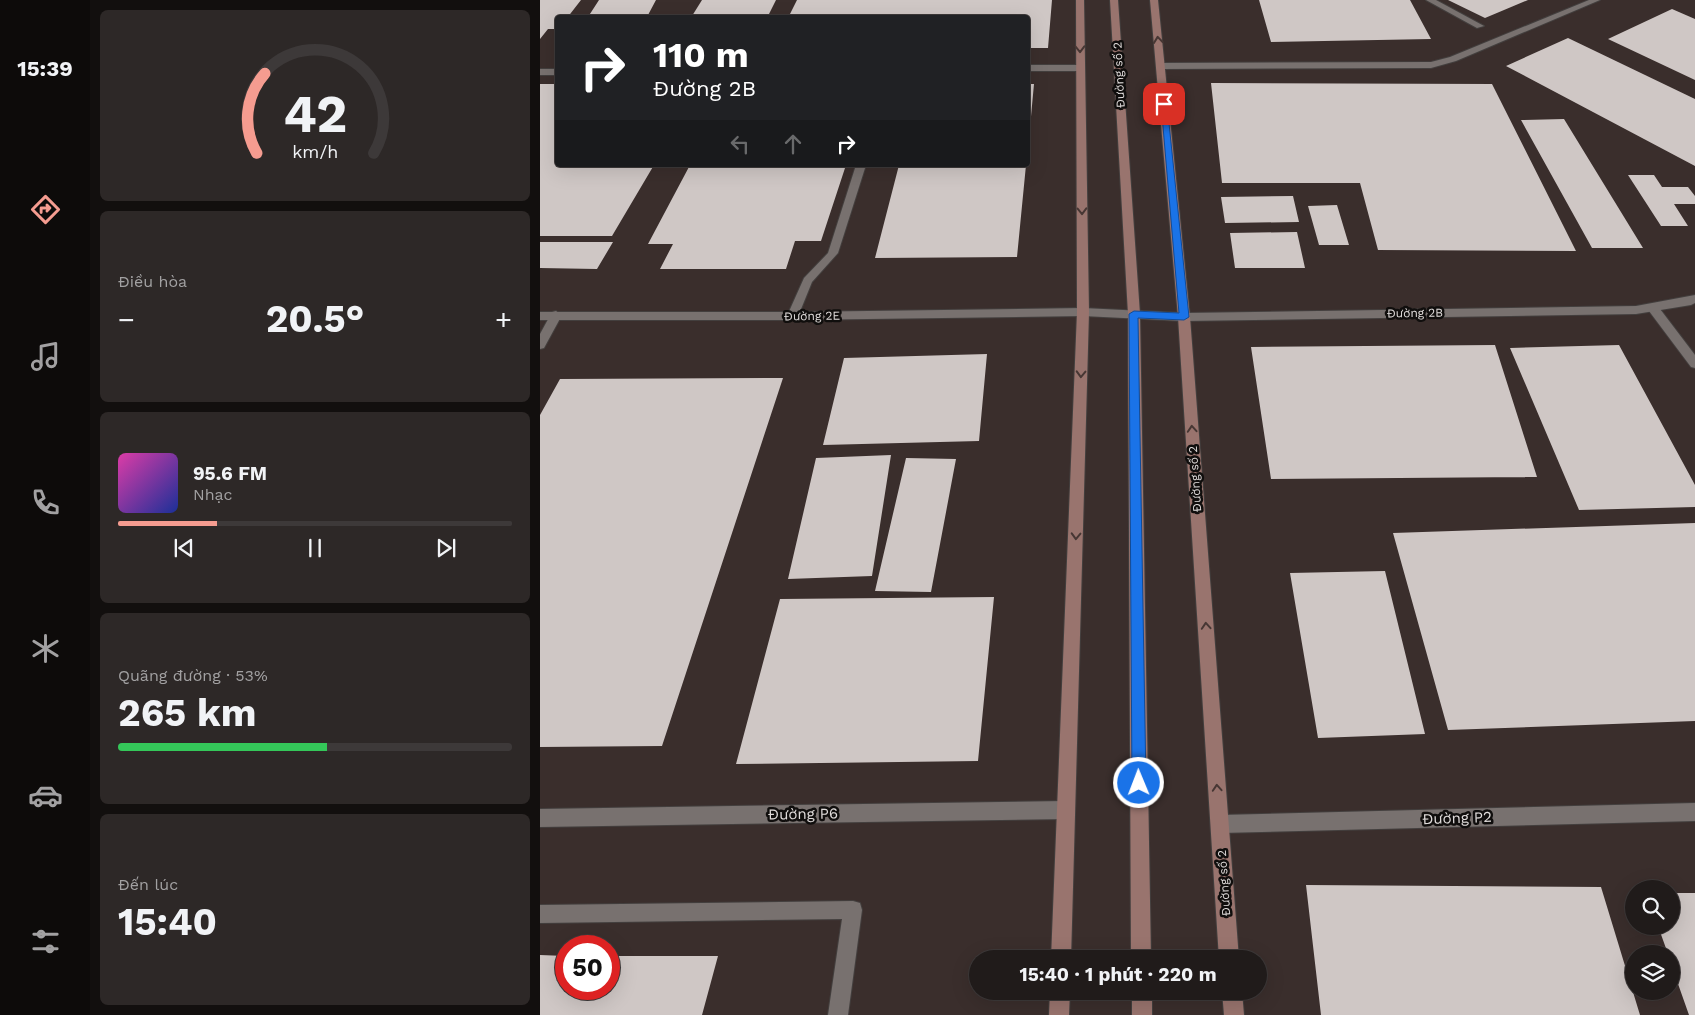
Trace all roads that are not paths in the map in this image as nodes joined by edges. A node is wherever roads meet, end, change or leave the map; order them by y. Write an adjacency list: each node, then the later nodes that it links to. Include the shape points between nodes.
1 (1080, 0): 9 (main road, one-way to 9)
2 (1114, 0): 16 (main road, Đường số 2)
3 (1154, 0): 7 (main road, Đường số 2, one-way to 3)
4 (1430, 0): 6 (street)
5 (1596, 0): 7 (street, via 1431,65)
6 (1480, 26)
7 (1160, 66): 20 (main road, Đường số 2)
8 (1030, 68): 9 (street)
9 (1080, 68): 15 (main road, one-way to 15)
10 (540, 72): 11 (street)
11 (555, 72)
12 (859, 167): 19 (street, via 833,253 806,282)
13 (1695, 299): 14 (street, Đường 2B)
14 (1653, 308): 20 (street, Đường 2B); 22 (street)
15 (1083, 312): 16 (street, Đường 2E); 19 (street, Đường 2E); 23 (main road, one-way to 23)
16 (1134, 314): 20 (street, Đường 2B); 29 (main road, Đường số 2)
17 (540, 316): 18 (street, Đường 2E)
18 (556, 316): 19 (street, Đường 2E); 21 (street)
19 (793, 316)
20 (1184, 317): 26 (main road, Đường số 2, one-way to 20)
21 (540, 345)
22 (1695, 364)
23 (1066, 810): 25 (street, Đường P6); 28 (main road)
24 (1695, 812): 26 (street, Đường P2)
25 (540, 818)
26 (1220, 824): 30 (main road, Đường số 2)
27 (540, 914): 34 (street, via 853,910)
28 (1061, 950)
29 (1141, 950)
30 (1229, 950)
31 (1060, 1000): 35 (main road)
32 (1142, 1000): 36 (main road)
33 (1233, 1000): 37 (main road)
34 (838, 1015)
35 (1059, 1015)
36 (1142, 1015)
37 (1234, 1015)

